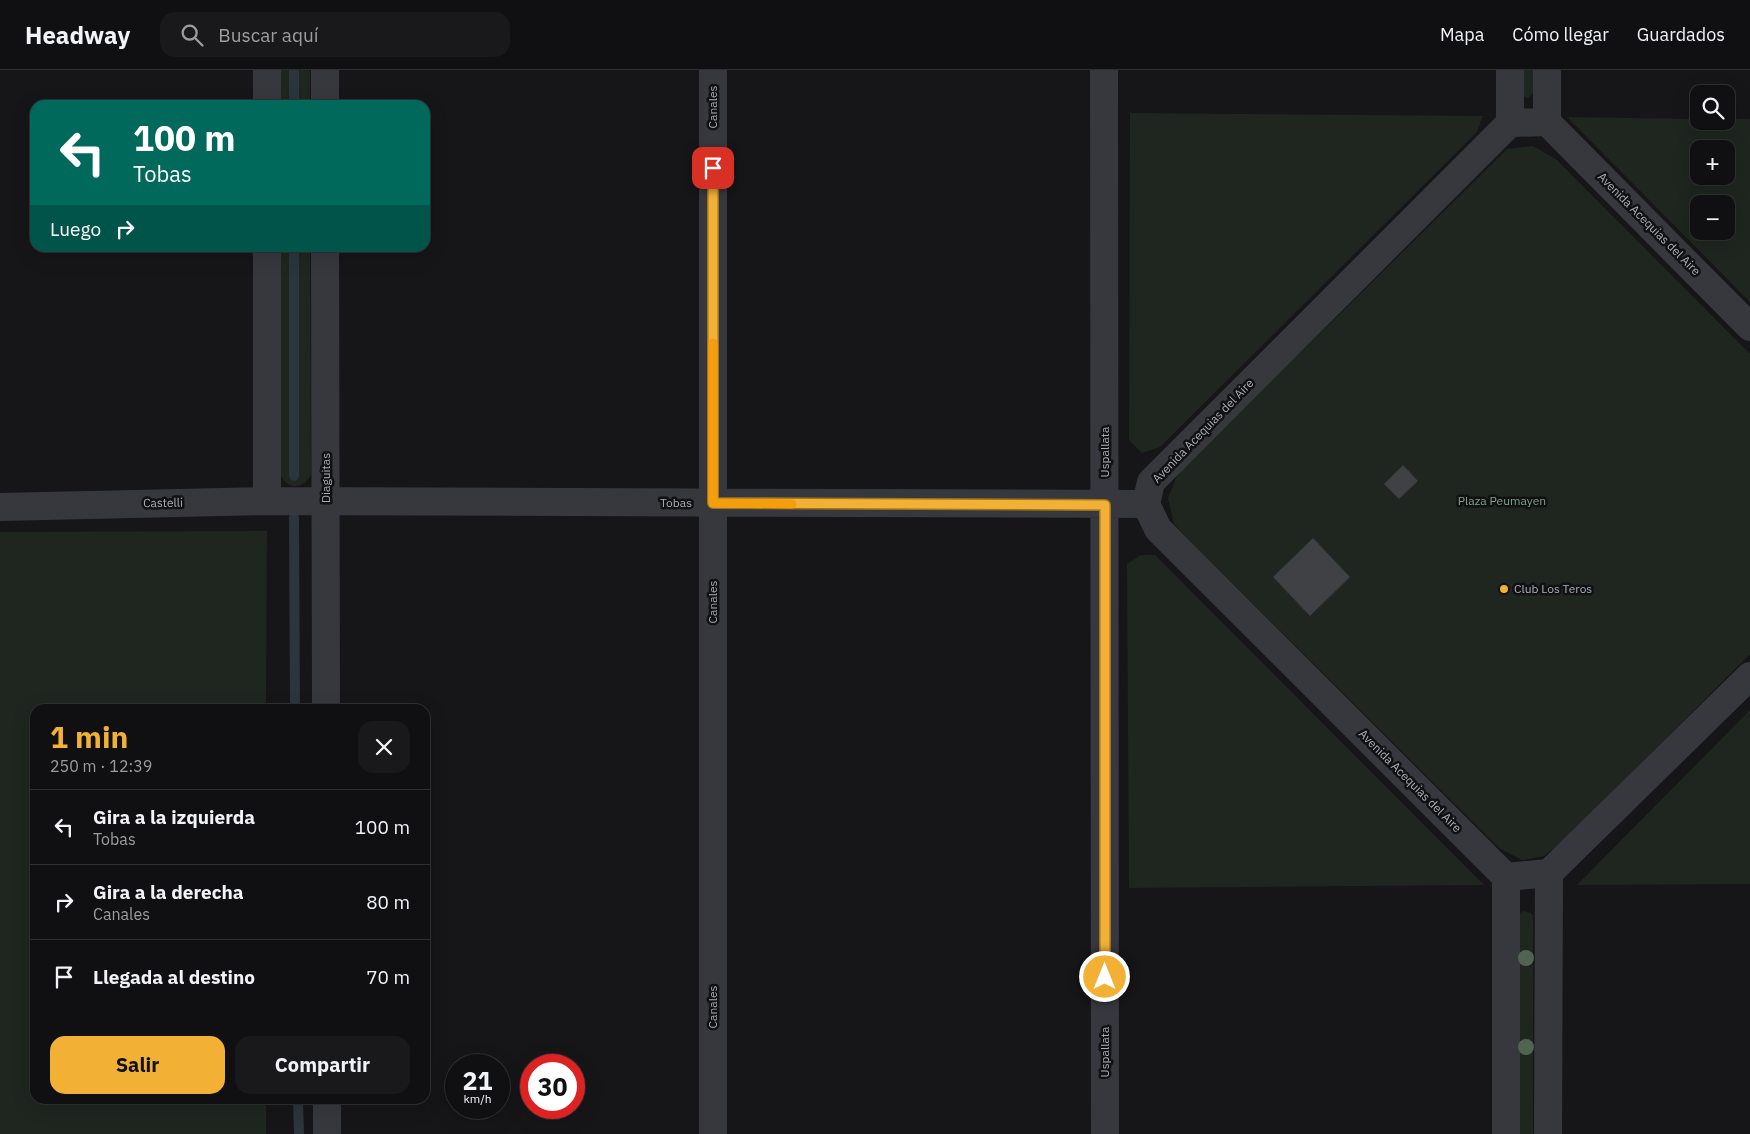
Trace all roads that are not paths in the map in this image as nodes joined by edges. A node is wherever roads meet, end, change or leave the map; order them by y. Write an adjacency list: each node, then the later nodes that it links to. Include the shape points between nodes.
1 (266, 70): 7 (street)
2 (325, 70): 8 (street)
3 (712, 70): 16 (street, Canales)
4 (1104, 70): 18 (street, Uspallata)
5 (1510, 70): 10 (street)
6 (1547, 70): 9 (street)
7 (266, 100)
8 (325, 100)
9 (1547, 122): 10 (street); 13 (street, Avenida Acequias del Aire)
10 (1510, 123): 17 (street, Avenida Acequias del Aire, via 1151,482)
11 (267, 252): 14 (street)
12 (325, 252): 15 (street, Diaguitas)
13 (1750, 327)
14 (267, 501): 15 (street, Castelli); 19 (street, Castelli)
15 (326, 502): 16 (street, Tobas); 21 (street, Diaguitas)
16 (713, 503): 18 (street, Tobas); 26 (street, Canales)
17 (1146, 504): 18 (street, Tobas); 23 (street, Avenida Acequias del Aire, via 1158,529)
18 (1105, 505): 27 (street, Uspallata)
19 (0, 507)
20 (1750, 676): 22 (street)
21 (326, 704)
22 (1548, 873): 23 (street); 29 (street)
23 (1506, 877): 28 (street)
24 (327, 1104): 25 (street)
25 (327, 1134)
26 (713, 1134)
27 (1106, 1134)
28 (1506, 1134)
29 (1548, 1134)

